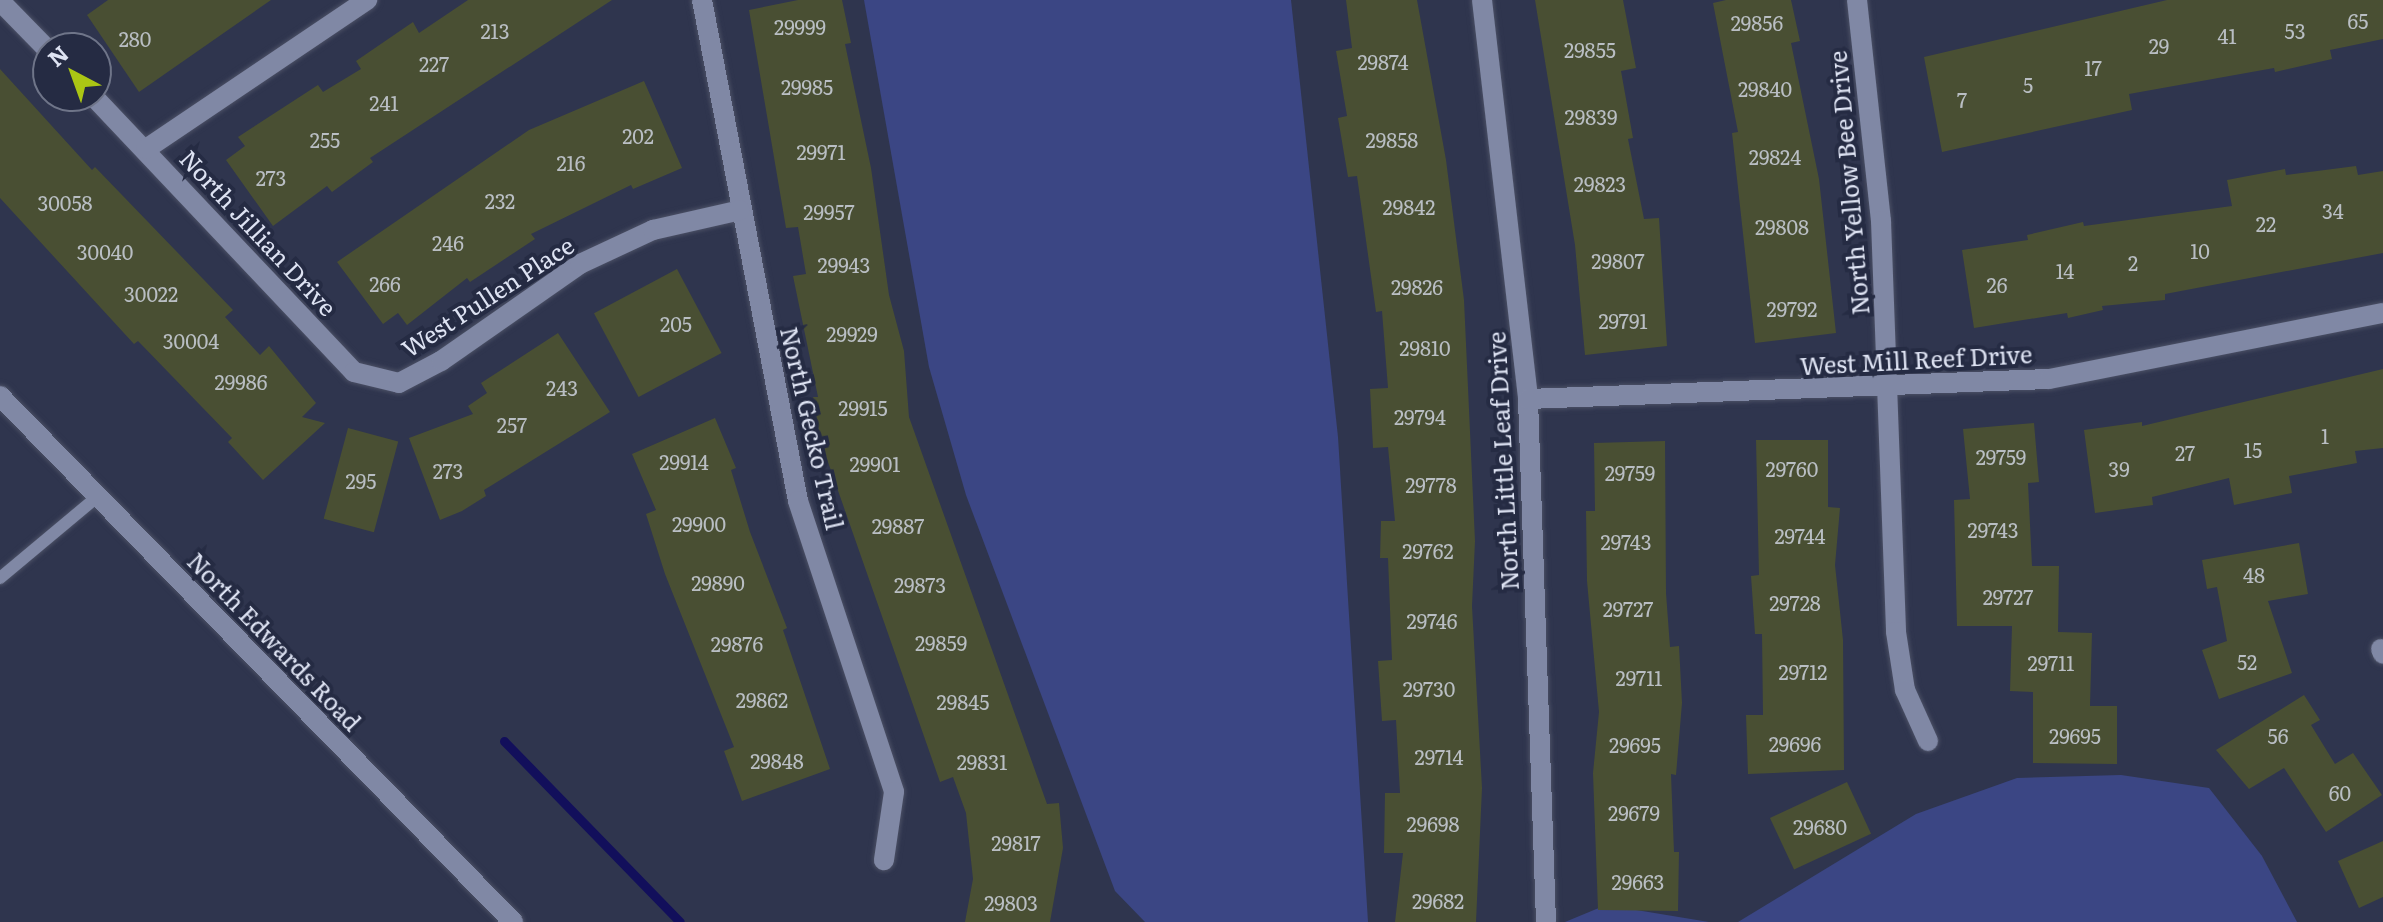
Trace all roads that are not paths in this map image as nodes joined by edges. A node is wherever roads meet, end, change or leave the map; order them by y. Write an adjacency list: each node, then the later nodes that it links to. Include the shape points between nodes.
1 (367, 0): 8 (street)
2 (702, 0): 9 (street, North Gecko Trail)
3 (1482, 0): 14 (street, North Little Leaf Drive)
4 (0, 1): 6 (street)
5 (1861, 1): 12 (street, North Yellow Bee Drive)
6 (32, 34)
7 (109, 112): 8 (street, North Jillian Drive)
8 (146, 149): 11 (street, North Jillian Drive, via 354,372)
9 (740, 210): 11 (street, West Pullen Place, via 653,230 580,264 441,361); 18 (street, North Gecko Trail, via 798,501 894,792)
10 (2383, 313): 12 (street, West Mill Reef Drive, via 2049,379)
11 (399, 383)
12 (1890, 389): 14 (street, West Mill Reef Drive); 17 (street, North Yellow Bee Drive, via 1896,632 1905,690)
13 (0, 396): 15 (street, North Edwards Road)
14 (1528, 399): 20 (street, North Little Leaf Drive)
15 (98, 496): 16 (lane); 19 (street, North Edwards Road)
16 (0, 578)
17 (1928, 741)
18 (884, 860)
19 (513, 922)
20 (1546, 922)

